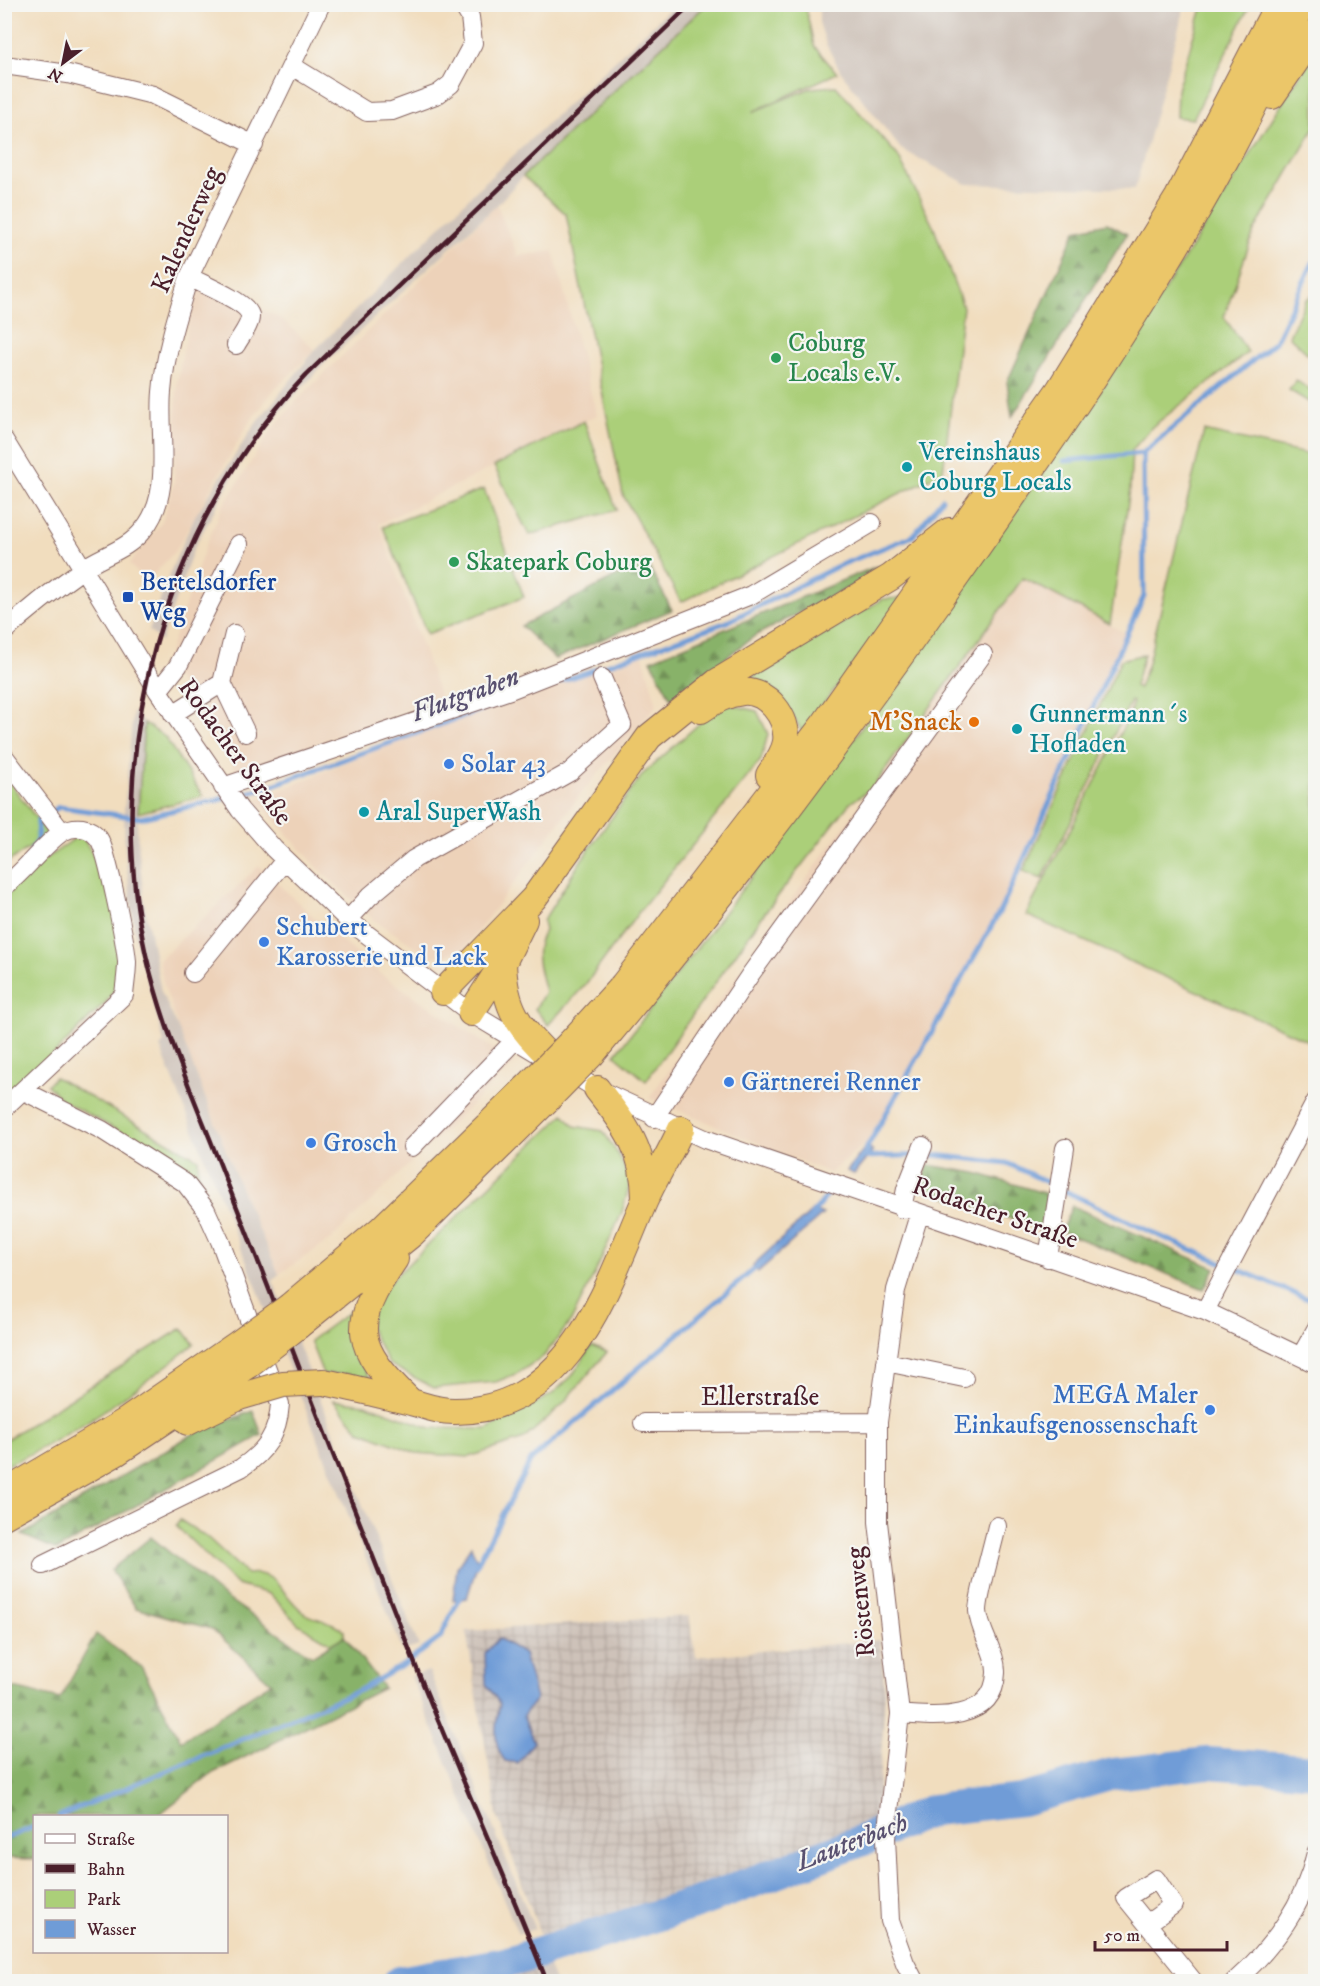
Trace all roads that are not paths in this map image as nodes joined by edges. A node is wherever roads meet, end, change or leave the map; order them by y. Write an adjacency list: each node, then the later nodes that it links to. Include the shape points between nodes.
1 (321, 4): 7 (street, Kalenderweg)
2 (462, 4): 7 (street, via 470,17 473,43 451,84 438,94 392,111 367,112)
3 (1278, 4): 13 (highway, via 1184,187 1129,279 1059,390)
4 (1302, 4): 9 (highway, via 1244,126)
5 (1316, 32): 9 (highway)
6 (4, 64): 8 (street, via 68,74 153,95)
7 (292, 66): 8 (street, Kalenderweg)
8 (254, 145): 10 (street, Kalenderweg)
9 (1197, 208): 39 (highway, via 1077,402 858,717 685,943)
10 (189, 277): 11 (street, via 244,305 250,315); 16 (street, Kalenderweg, via 163,382 161,486 156,508 129,545)
11 (236, 345)
12 (4, 440): 16 (street, Rodacher Straße)
13 (973, 512): 26 (highway, via 891,577 683,706 649,737); 30 (highway, via 824,724)
14 (872, 523): 27 (street, via 751,595)
15 (239, 543): 22 (street, via 178,666)
16 (84, 568): 17 (street); 22 (street, Rodacher Straße)
17 (7, 623)
18 (234, 634): 21 (street)
19 (983, 654): 45 (street, via 750,975)
20 (602, 678): 33 (street, via 622,724 570,772 414,859)
21 (222, 683): 23 (street); 24 (street)
22 (158, 691): 23 (street, Rodacher Straße)
23 (173, 714): 27 (street, Rodacher Straße)
24 (246, 733)
25 (4, 756): 28 (street)
26 (621, 777): 30 (highway, via 720,697 755,693 770,702 781,715 786,740 782,753); 32 (highway)
27 (229, 795): 29 (street, Rodacher Straße)
28 (53, 820): 31 (street, via 46,844); 42 (street, via 90,830 101,841 127,961 124,995)
29 (285, 860): 33 (street, Rodacher Straße); 35 (street)
30 (706, 877): 39 (highway, via 623,985)
31 (4, 887)
32 (534, 898): 34 (highway); 36 (highway)
33 (348, 920): 36 (street, Rodacher Straße)
34 (503, 963): 37 (highway); 40 (highway, via 512,1014)
35 (193, 973)
36 (443, 992): 37 (street, Rodacher Straße)
37 (471, 1013): 38 (street, Rodacher Straße)
38 (514, 1041): 40 (street, Rodacher Straße); 47 (street)
39 (582, 1048): 52 (highway, bridge, via 548,1100); 55 (highway, bridge, via 525,1088)
40 (558, 1066): 41 (street, Rodacher Straße)
41 (597, 1089): 45 (street, Rodacher Straße); 50 (highway, via 626,1126 640,1153)
42 (24, 1091): 44 (street); 68 (street, via 102,1130 185,1183 206,1210 220,1241 280,1404 279,1426 263,1451 241,1468)
43 (1316, 1101): 54 (street)
44 (4, 1108)
45 (654, 1118): 46 (street, Rodacher Straße)
46 (681, 1129): 50 (highway); 51 (street, Rodacher Straße)
47 (412, 1147)
48 (1065, 1148): 53 (street)
49 (920, 1155): 51 (street, Röstenweg, via 906,1189)
50 (645, 1199): 61 (highway, via 583,1333 543,1382 525,1394 491,1407 437,1410)
51 (911, 1212): 53 (street, Rodacher Straße); 59 (street, Röstenweg)
52 (412, 1234): 55 (highway); 61 (highway, via 378,1283 365,1310 363,1326 372,1360)
53 (1048, 1258): 54 (street, Rodacher Straße)
54 (1205, 1311): 58 (street, Rodacher Straße)
55 (294, 1316): 57 (highway, bridge)
56 (1316, 1329): 58 (street)
57 (244, 1354): 64 (highway); 65 (highway)
58 (1308, 1360)
59 (886, 1362): 60 (street); 62 (street, Röstenweg)
60 (964, 1378)
61 (410, 1402): 64 (highway, bridge, via 323,1382 284,1384 256,1392)
62 (878, 1422): 63 (street, Ellerstraße); 69 (street, Röstenweg, via 878,1522)
63 (643, 1423)
64 (116, 1453): 66 (highway)
65 (4, 1493)
66 (4, 1516)
67 (997, 1526): 69 (street, via 978,1611 996,1672 991,1693 981,1705 959,1715 937,1718)
68 (43, 1566)
69 (900, 1714): 73 (street, Röstenweg, via 886,1832 890,1921)
70 (1316, 1853): 71 (street)
71 (1312, 1883): 75 (street, via 1273,1942)
72 (1147, 1924): 74 (street)
73 (915, 1982)
74 (1194, 1982)
75 (1234, 1982)

